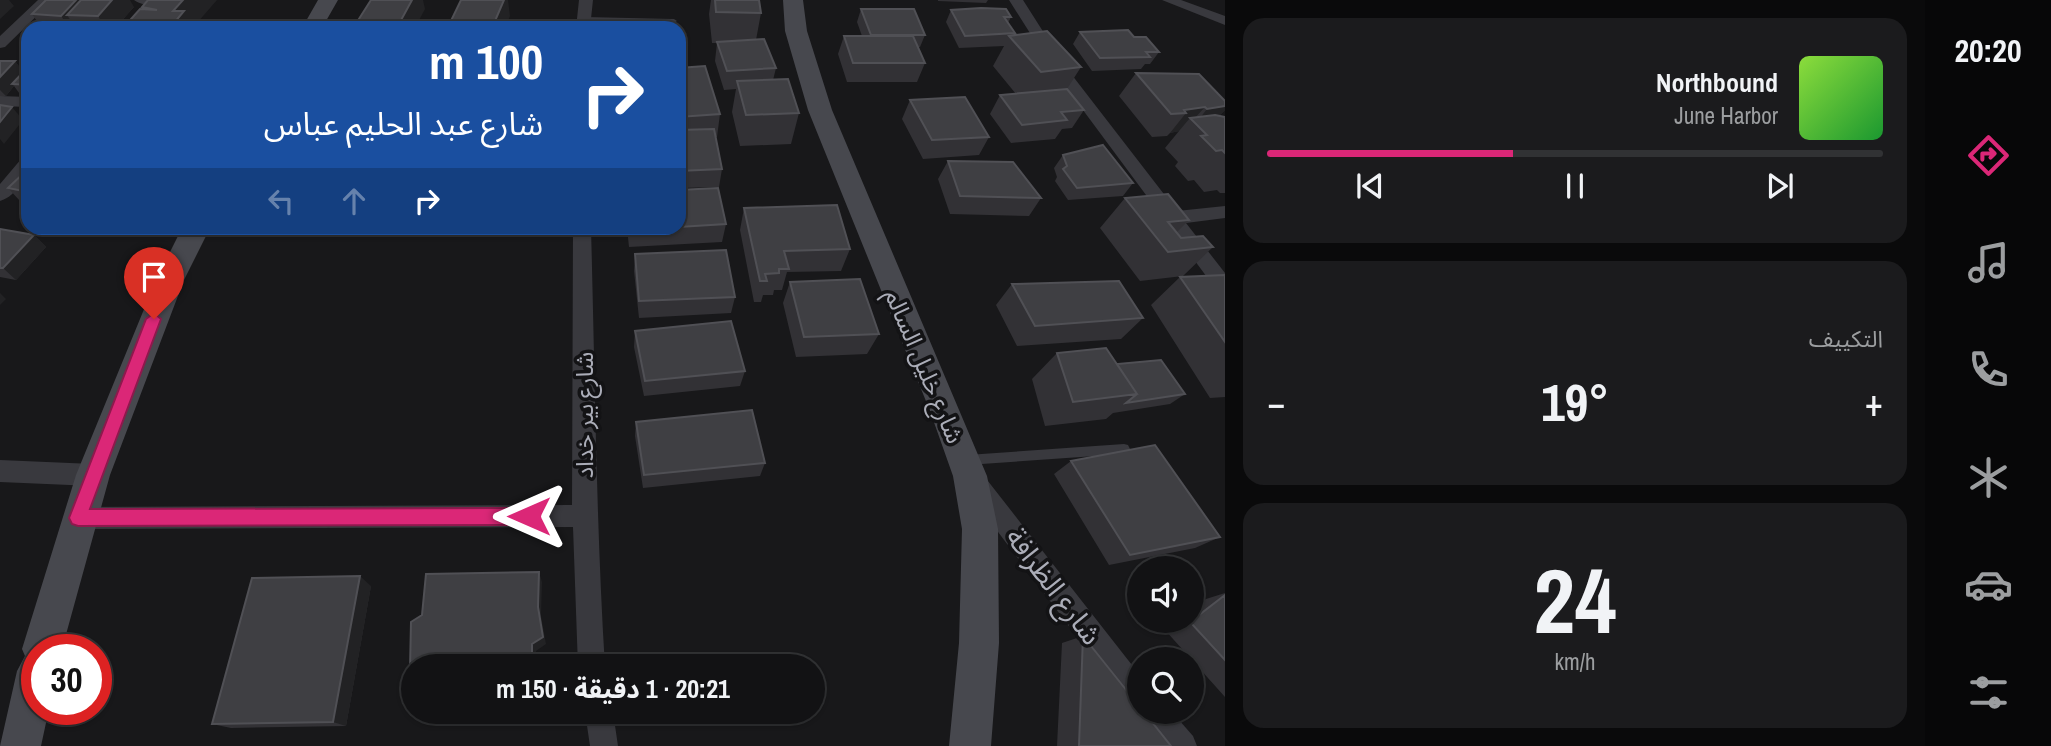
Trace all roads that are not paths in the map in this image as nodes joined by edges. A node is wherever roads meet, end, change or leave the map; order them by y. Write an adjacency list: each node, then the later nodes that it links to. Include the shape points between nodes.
1 (46, 0): 10 (street)
2 (141, 0): 8 (street)
3 (329, 0): 11 (street)
4 (586, 0): 12 (street)
5 (793, 0): 26 (street, شارع خليل السالم, via 796,31 820,110)
6 (1016, 0): 21 (street, via 1059,68)
7 (1169, 0): 13 (street)
8 (171, 1): 9 (street)
9 (154, 19)
10 (24, 21)
11 (316, 21)
12 (583, 21)
13 (1225, 21)
14 (21, 24): 15 (street)
15 (0, 44)
16 (0, 101): 17 (street)
17 (21, 102)
18 (21, 170): 19 (street)
19 (0, 195)
20 (1225, 212): 21 (street)
21 (1172, 218): 24 (street)
22 (192, 235): 28 (street, via 170,280)
23 (582, 235): 29 (street, شارع بير خداد)
24 (1225, 287)
25 (1124, 449): 26 (lane)
26 (967, 468): 33 (street, شارع الظرافة); 39 (street, شارع خليل السالم, via 980,529 979,643)
27 (0, 471): 28 (street)
28 (93, 475): 30 (street)
29 (584, 516): 30 (street); 32 (street, شارع بير خداد)
30 (78, 518): 31 (street)
31 (46, 634)
32 (591, 654)
33 (1127, 680)
34 (601, 724): 38 (street)
35 (1164, 724): 40 (street)
36 (25, 725): 37 (street)
37 (20, 746)
38 (604, 746)
39 (970, 746)
40 (1183, 746)

